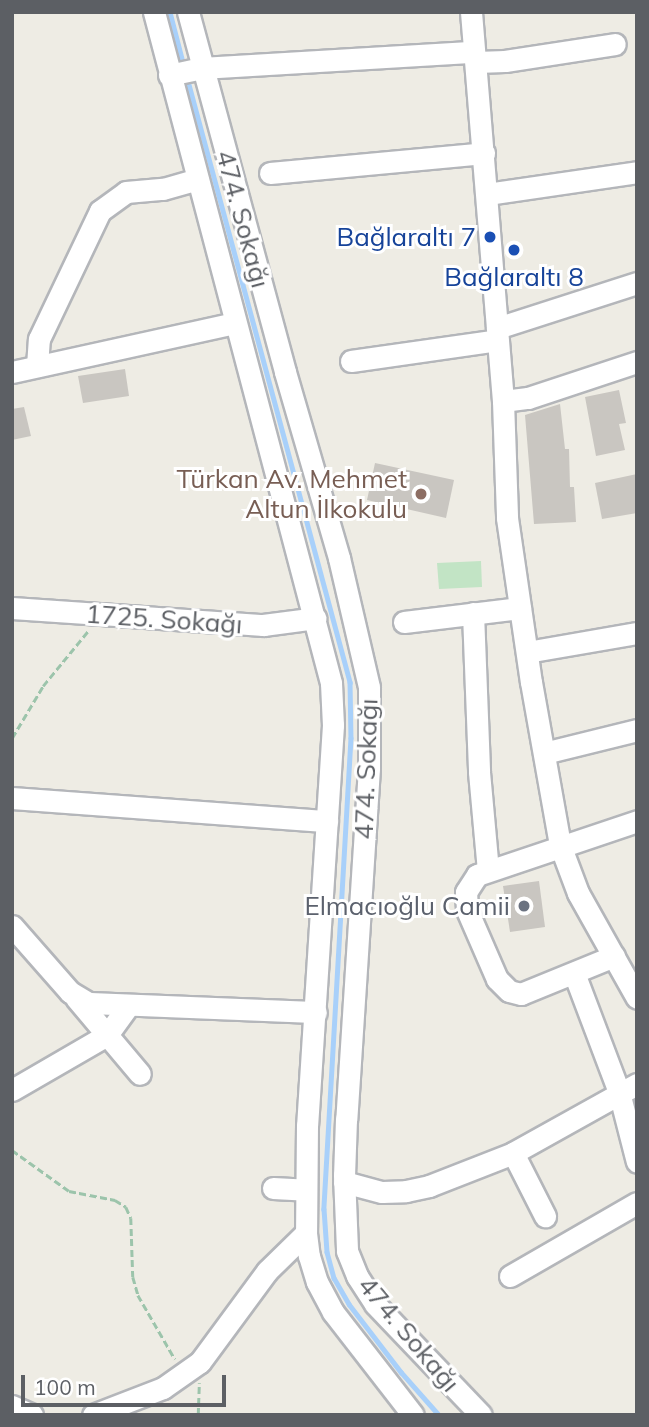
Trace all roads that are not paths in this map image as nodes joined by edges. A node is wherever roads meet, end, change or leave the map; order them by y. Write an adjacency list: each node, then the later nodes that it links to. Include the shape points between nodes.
1 (154, 12): 6 (street, 474. Sokağı)
2 (188, 12): 6 (street, 474. Sokağı)
3 (471, 12): 5 (street)
4 (615, 44): 5 (street, via 505,61)
5 (475, 57): 6 (street); 7 (street)
6 (185, 71): 10 (street, 474. Sokağı); 47 (street, 474. Sokağı, via 339,558 369,687 369,768)
7 (484, 153): 9 (street); 11 (street)
8 (637, 172): 11 (street)
9 (270, 173)
10 (198, 179): 13 (street, 474. Sokağı); 17 (street, via 163,189 126,192 100,211 39,339)
11 (487, 194): 14 (street)
12 (637, 284): 14 (street)
13 (235, 323): 17 (street); 23 (street, 474. Sokağı)
14 (497, 334): 15 (street); 19 (street)
15 (351, 361)
16 (636, 364): 19 (street, via 528,398)
17 (37, 366): 18 (street)
18 (12, 372)
19 (502, 401): 21 (street, via 507,517)
20 (12, 608): 23 (street, 1725. Sokağı, via 263,625)
21 (520, 608): 22 (street); 26 (street)
22 (474, 613): 24 (street); 33 (street)
23 (316, 618): 30 (street, 474. Sokağı, via 333,703)
24 (404, 622)
25 (637, 633): 26 (street)
26 (527, 652): 28 (street)
27 (637, 730): 28 (street)
28 (544, 753): 32 (street)
29 (12, 798): 30 (street)
30 (327, 821): 40 (street, 474. Sokağı)
31 (637, 821): 32 (street)
32 (560, 845): 33 (street); 35 (street, via 578,893)
33 (488, 871): 36 (street, via 472,880 466,904 500,984 522,994)
34 (13, 925): 37 (street)
35 (614, 956): 36 (street); 38 (street)
36 (574, 973): 43 (street)
37 (76, 997): 39 (street, via 94,1004); 41 (street)
38 (637, 998)
39 (130, 1005): 40 (street); 41 (street)
40 (316, 1012): 49 (street, 474. Sokağı)
41 (107, 1035): 42 (street); 44 (street)
42 (140, 1074)
43 (628, 1088): 45 (street); 46 (street)
44 (12, 1090)
45 (513, 1153): 47 (street, via 406,1191 369,1190); 51 (street)
46 (637, 1162)
47 (344, 1182): 58 (street, 474. Sokağı, via 345,1238 357,1276 375,1304)
48 (273, 1188): 49 (street)
49 (306, 1190): 52 (street, 474. Sokağı)
50 (637, 1203): 53 (street)
51 (545, 1216)
52 (306, 1233): 56 (street, via 267,1271 192,1368 150,1394); 57 (street, 474. Sokağı, via 312,1268 333,1312)
53 (510, 1276)
54 (12, 1406): 55 (street)
55 (32, 1415)
56 (93, 1415)
57 (413, 1415)
58 (481, 1415)

